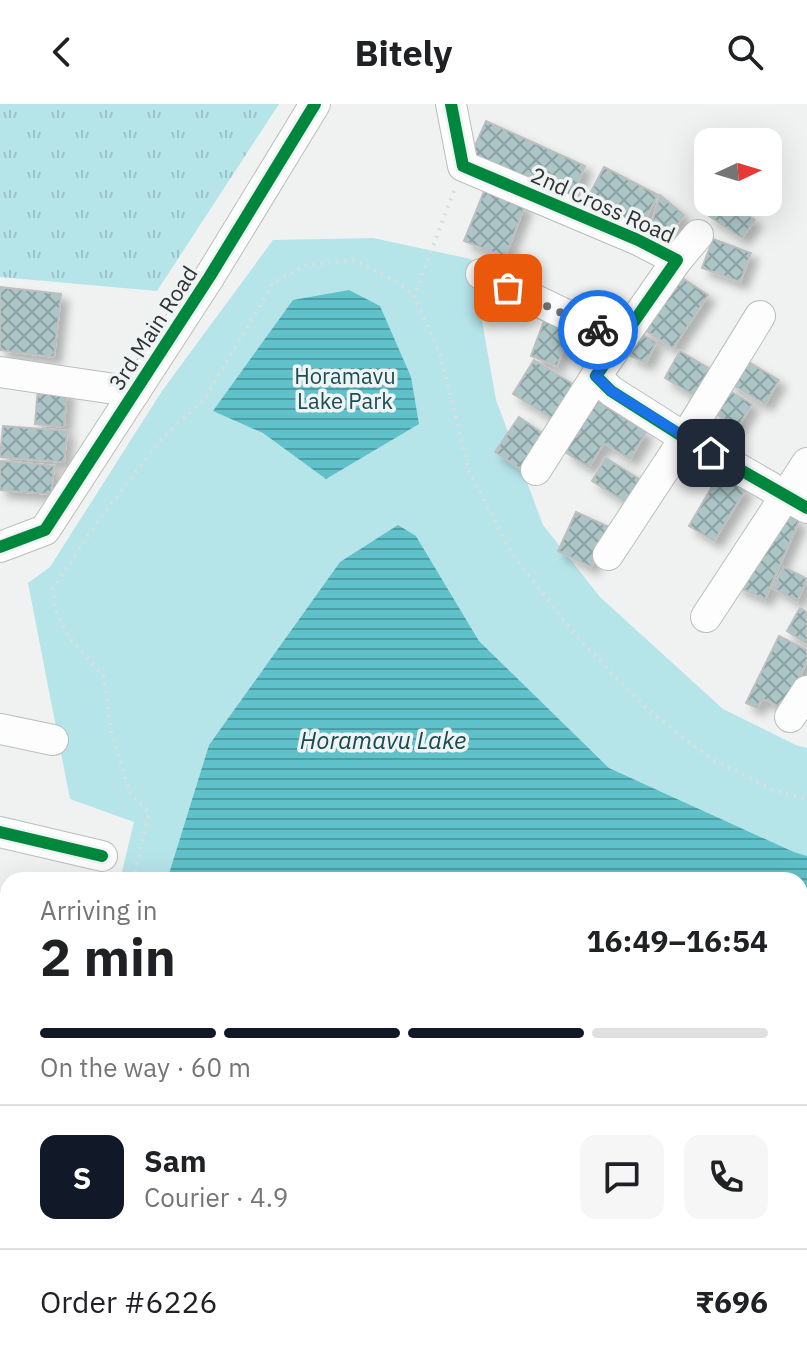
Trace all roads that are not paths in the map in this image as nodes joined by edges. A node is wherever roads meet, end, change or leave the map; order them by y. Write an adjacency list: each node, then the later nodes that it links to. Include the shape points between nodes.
1 (315, 104): 10 (street, 3rd Main Road)
2 (451, 104): 4 (street, 2nd Cross Road, via 463,166)
3 (698, 235): 4 (street)
4 (677, 260): 7 (street, 2nd Cross Road)
5 (481, 274): 7 (street)
6 (760, 316): 11 (street)
7 (619, 340): 9 (street, 2nd Cross Road)
8 (0, 372): 10 (street)
9 (596, 376): 11 (street); 13 (street, 2nd Cross Road)
10 (135, 392): 15 (street, 3rd Main Road, via 45,530)
11 (685, 438): 14 (street); 16 (street)
12 (807, 463): 14 (street)
13 (536, 470)
14 (797, 502): 17 (street)
15 (0, 547)
16 (608, 555)
17 (706, 617)
18 (807, 691): 19 (street)
19 (790, 717)
20 (0, 729): 21 (street)
21 (53, 740)
22 (0, 832): 23 (street)
23 (102, 856)

